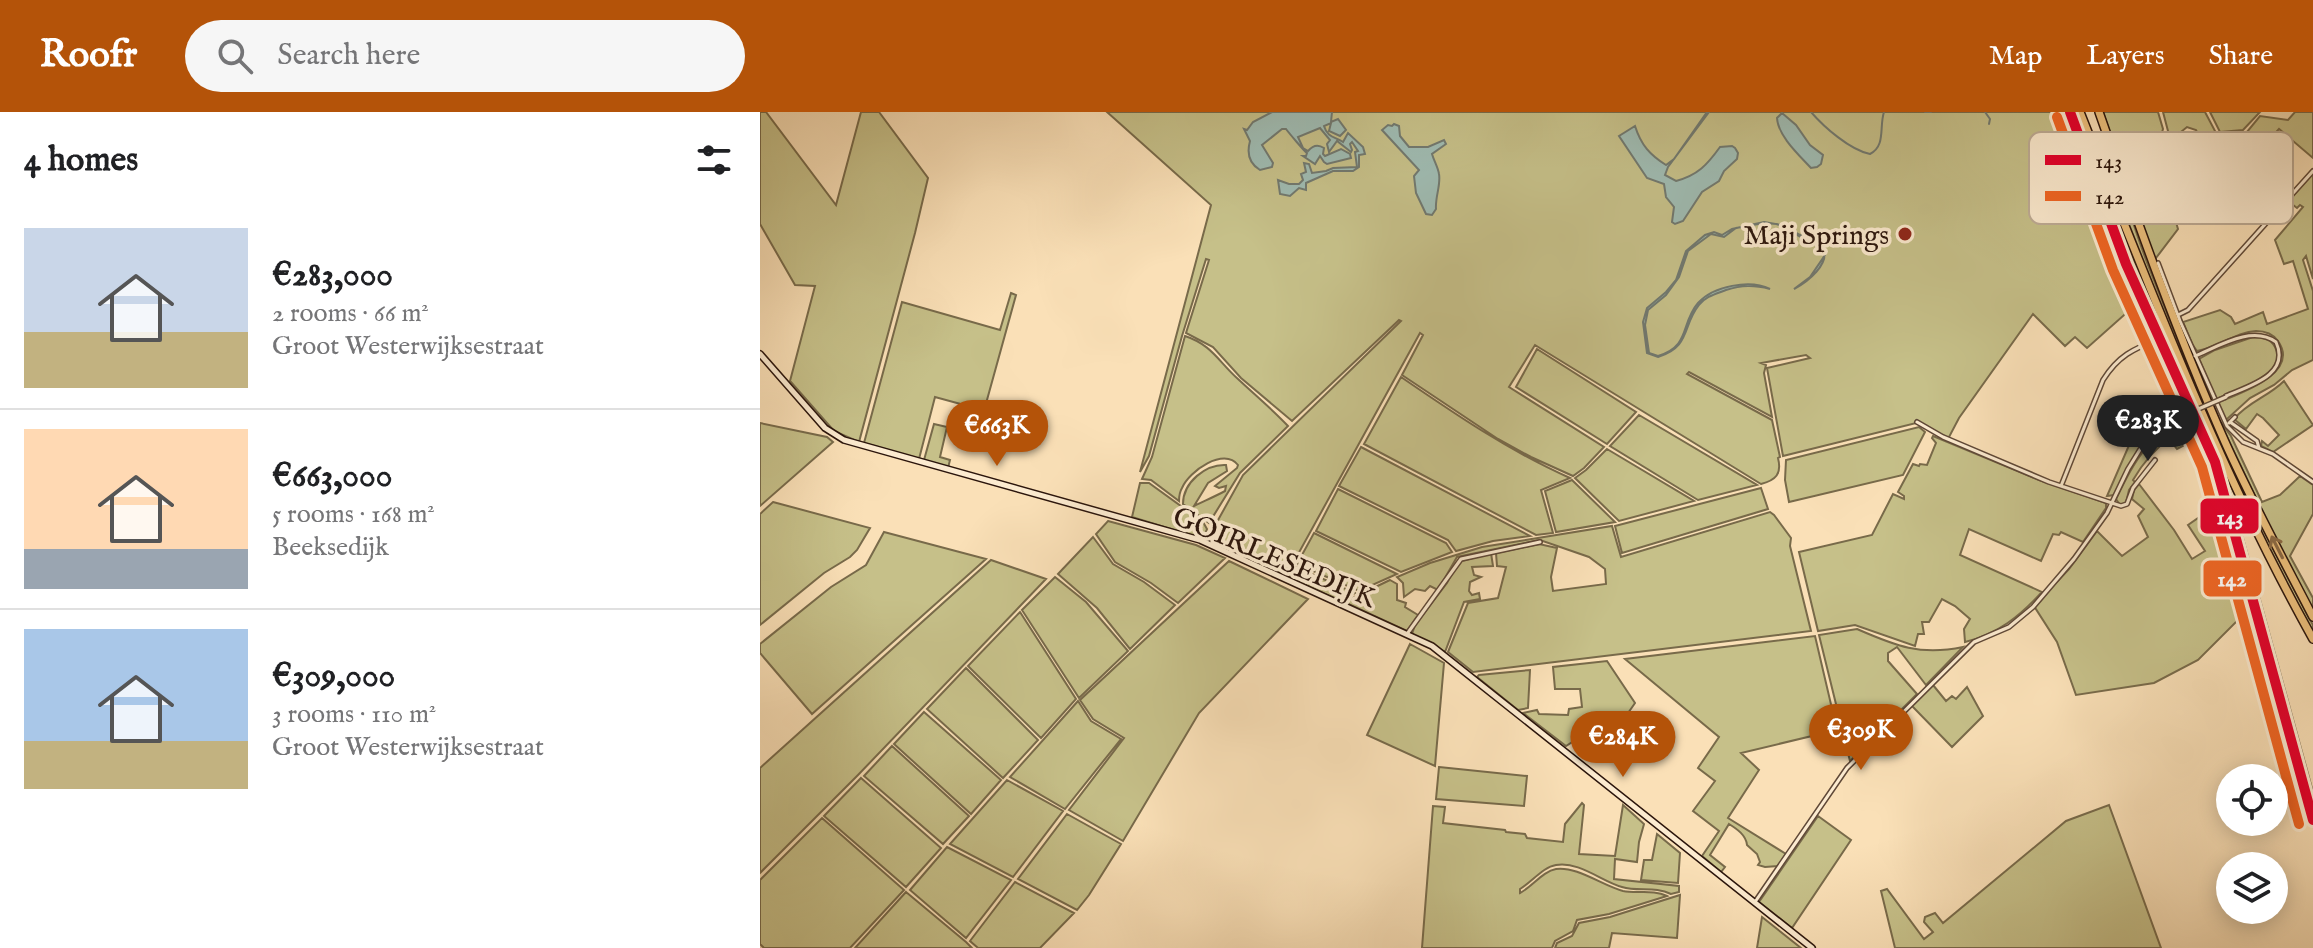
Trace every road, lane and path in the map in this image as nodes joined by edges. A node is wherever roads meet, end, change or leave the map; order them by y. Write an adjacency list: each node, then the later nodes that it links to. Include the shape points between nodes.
1 (2070, 112): 4 (street)
2 (2080, 112): 5 (highway)
3 (2099, 112): 6 (highway, one-way to 3)
4 (2077, 132)
5 (2088, 132)
6 (2106, 132)
7 (2313, 171): 8 (street)
8 (2293, 193)
9 (2111, 224): 15 (street)
10 (2125, 224): 29 (highway, via 2243,507)
11 (2138, 224): 27 (highway, one-way to 11, via 2206,398)
12 (2265, 224): 14 (street)
13 (2158, 263): 14 (street)
14 (2178, 315): 17 (street)
15 (2159, 339): 24 (street, via 2126,353 2112,366); 30 (street, via 2215,462)
16 (760, 354): 28 (street, GOIRLESEDIJK, via 825,428 844,440 1200,540)
17 (2195, 356): 20 (street); 25 (street, bridge, via 2263,335 2276,342 2280,357 2270,376 2164,428 2141,448)
18 (2235, 417): 20 (street)
19 (1917, 422): 24 (street, via 1956,444)
20 (2229, 424): 21 (street, via 2257,441); 21 (street, via 2237,438)
21 (2259, 448): 23 (street)
22 (2155, 460): 25 (street, via 2127,504)
23 (2313, 482)
24 (2061, 486): 25 (street)
25 (2112, 503): 31 (street, via 2033,607 2009,627 1974,642 1851,763)
26 (1540, 542): 28 (street, via 1461,559)
27 (2313, 617)
28 (1407, 634): 31 (street, GOIRLESEDIJK, via 1445,655)
29 (2313, 639)
30 (2313, 820)
31 (1755, 902): 32 (street, GOIRLESEDIJK)
32 (1812, 948)

